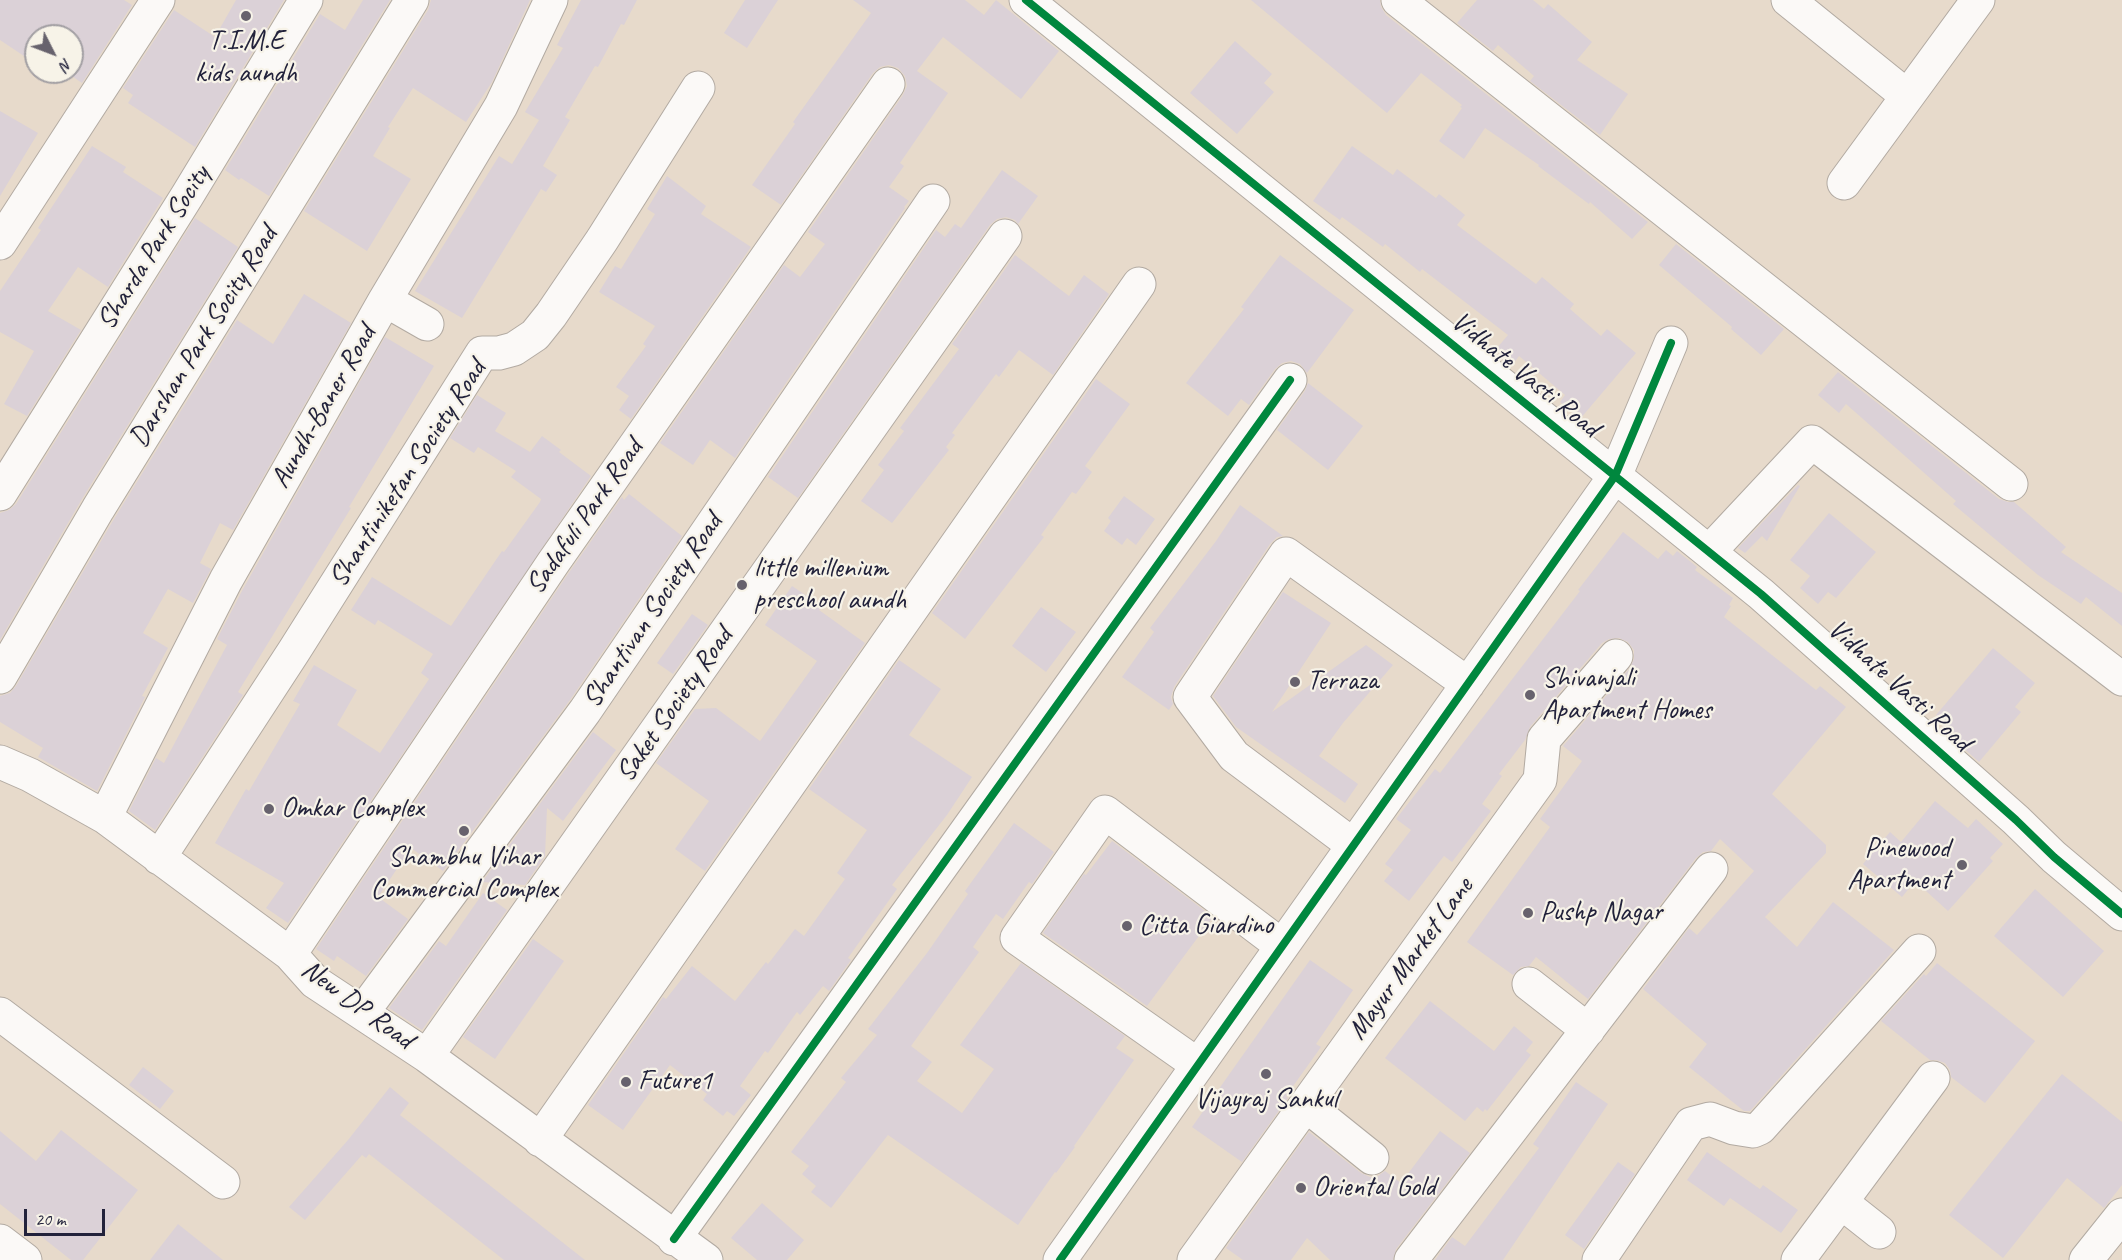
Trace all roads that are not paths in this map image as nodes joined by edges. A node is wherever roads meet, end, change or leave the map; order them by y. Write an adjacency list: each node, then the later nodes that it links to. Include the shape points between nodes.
1 (158, 0): 15 (street)
2 (306, 0): 23 (street, Sharda Park Socity)
3 (412, 0): 26 (street, Darshan Park Socity Road, via 98,509)
4 (551, 0): 17 (street, Aundh-Baner Road, via 501,106)
5 (1026, 0): 21 (street, Vidhate Vasti Road)
6 (1398, 0): 22 (street)
7 (1788, 0): 11 (street)
8 (1978, 0): 11 (street)
9 (888, 84): 37 (street, Sadafuli Park Road, via 553,563)
10 (698, 88): 32 (street, Shantiniketan Society Road, via 602,240 535,335 514,349 499,354 482,353)
11 (1907, 96): 12 (street)
12 (1844, 183)
13 (933, 201): 39 (street, Shantivan Society Road, via 585,711)
14 (1005, 236): 42 (street, Saket Society Road)
15 (0, 243)
16 (1139, 284): 46 (street)
17 (385, 300): 18 (street); 30 (street, Aundh-Baner Road, via 226,580)
18 (427, 324)
19 (1671, 343): 21 (street)
20 (1290, 380): 52 (street)
21 (1615, 476): 24 (street, Vidhate Vasti Road); 28 (street)
22 (2011, 484)
23 (0, 494)
24 (1709, 552): 27 (street, via 1812,442); 34 (street, Vidhate Vasti Road)
25 (1616, 657): 45 (street, Mayur Market Lane, via 1544,739 1540,780)
26 (0, 677)
27 (2122, 679)
28 (1468, 684): 31 (street); 31 (street, via 1286,554 1190,697 1234,756)
29 (0, 762): 30 (street, New DP Road)
30 (105, 818): 32 (street, New DP Road)
31 (1353, 845): 35 (street)
32 (159, 858): 37 (street, New DP Road)
33 (1711, 869): 41 (street)
34 (2122, 914)
35 (1282, 946): 43 (street); 43 (street, via 1105,813 1017,938)
36 (1919, 951): 59 (street, via 1760,1128 1734,1128 1710,1119 1691,1124)
37 (290, 954): 39 (street, New DP Road, via 315,982)
38 (1529, 984): 41 (street)
39 (362, 1013): 42 (street, New DP Road)
40 (0, 1014): 48 (street)
41 (1588, 1030): 58 (street)
42 (427, 1056): 46 (street, New DP Road)
43 (1198, 1065): 56 (street)
44 (1933, 1078): 49 (street)
45 (1306, 1105): 47 (street); 57 (street, Mayur Market Lane)
46 (540, 1140): 52 (street, New DP Road)
47 (1372, 1158)
48 (223, 1182)
49 (1841, 1202): 51 (street); 60 (street)
50 (2122, 1215): 61 (street)
51 (1879, 1232)
52 (674, 1239): 55 (street, New DP Road)
53 (0, 1241): 54 (street)
54 (25, 1260)
55 (706, 1260)
56 (1060, 1260)
57 (1194, 1260)
58 (1411, 1260)
59 (1599, 1260)
60 (1798, 1260)
61 (2086, 1260)

